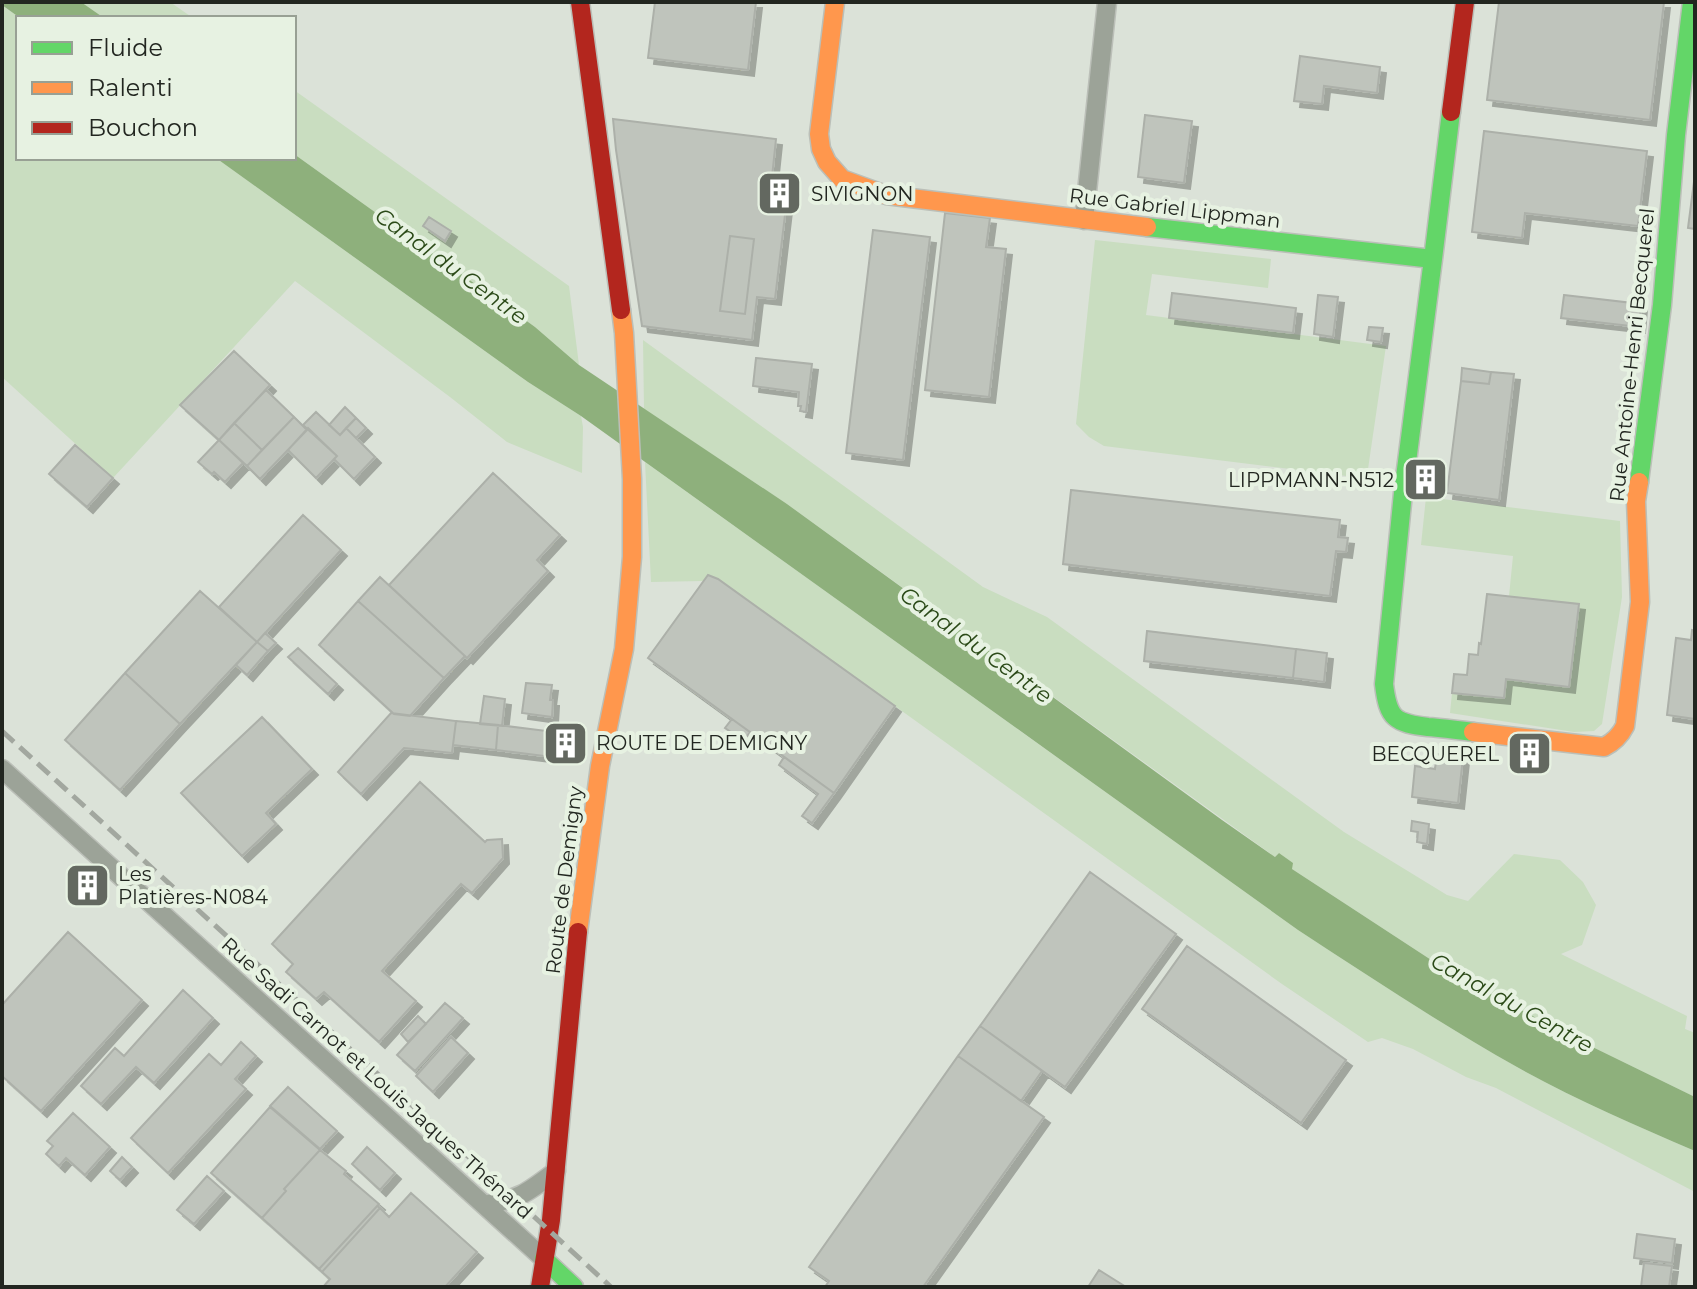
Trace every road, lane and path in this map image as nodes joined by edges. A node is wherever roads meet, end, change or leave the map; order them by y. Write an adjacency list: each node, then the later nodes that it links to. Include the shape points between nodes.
1 (580, 2): 9 (street, Route de Demigny, via 626,358 632,557 624,649 600,766 580,914)
2 (835, 2): 6 (street, Rue Gabriel Lippman, via 819,134 827,162 842,179 886,195)
3 (1107, 2): 6 (street)
4 (1465, 2): 7 (street)
5 (1692, 2): 7 (street, Rue Antoine-Henri Becquerel, via 1636,501 1640,602 1625,726 1604,747 1405,724 1395,719 1385,700 1403,493)
6 (1084, 220): 7 (street, Rue Gabriel Lippman)
7 (1433, 259)
8 (2, 769): 10 (street, Rue Sadi Carnot et Louis Jaques Thénard)
9 (556, 1171): 10 (street, via 515,1199); 11 (street, Route de Demigny)
10 (484, 1205): 11 (street, Rue Sadi Carnot et Louis Jaques Thénard)
11 (544, 1259): 12 (street, Route de Demigny); 13 (street)
12 (540, 1287)
13 (574, 1287)

